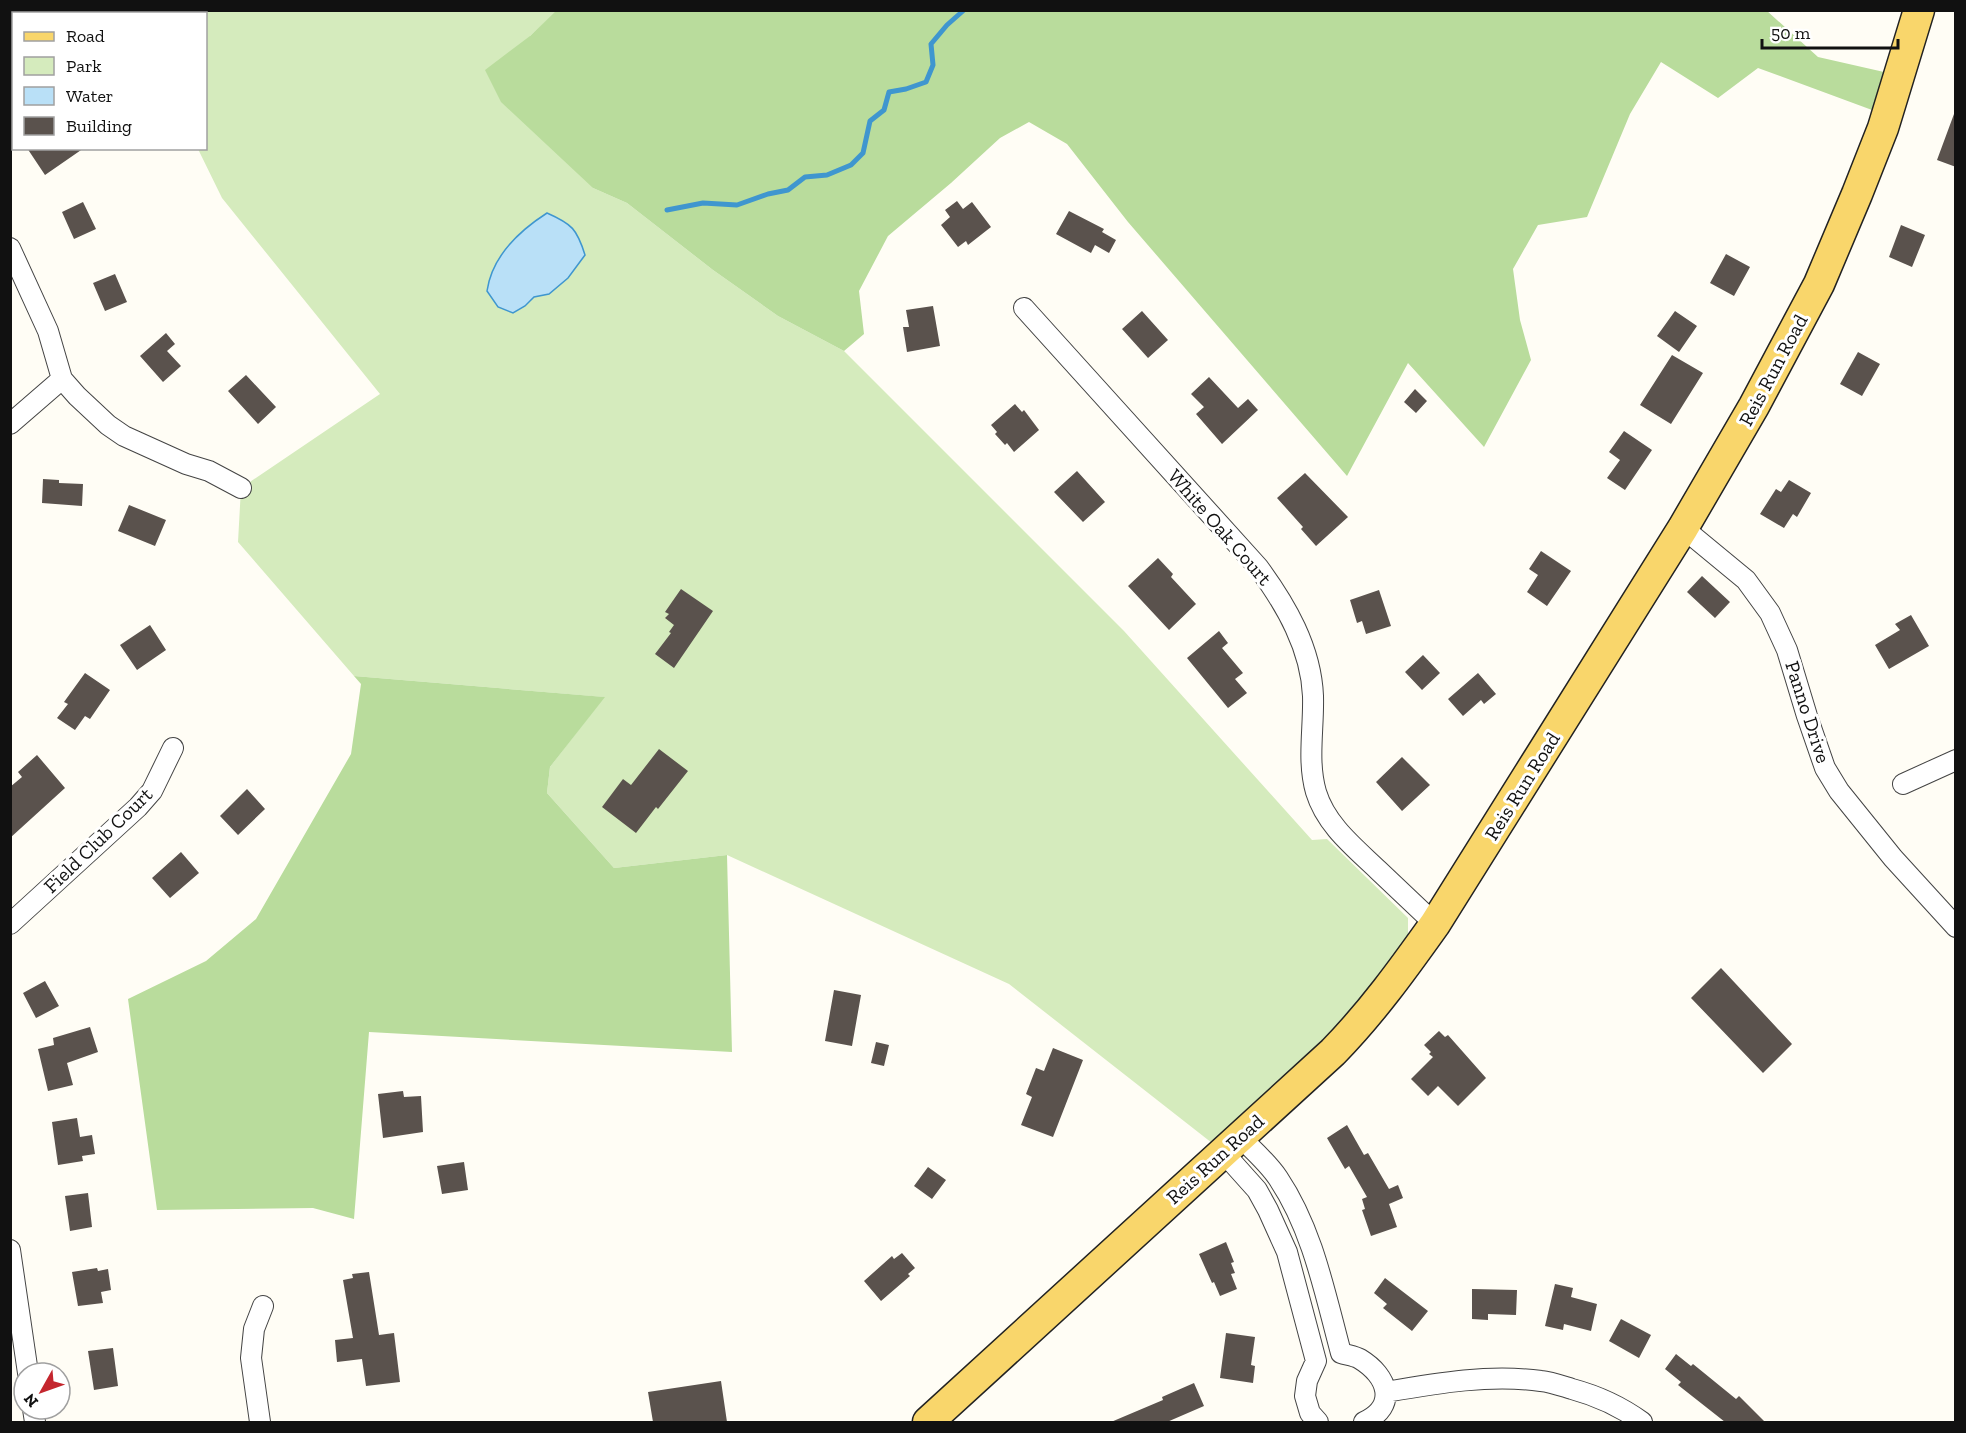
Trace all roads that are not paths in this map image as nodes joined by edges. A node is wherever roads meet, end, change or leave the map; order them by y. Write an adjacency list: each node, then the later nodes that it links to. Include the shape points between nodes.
1 (1919, 10): 7 (main road, Reis Run Road, via 1883,128 1819,284)
2 (10, 248): 4 (street, via 48,331)
3 (1024, 308): 12 (street, White Oak Court, via 1258,567 1276,592 1301,640 1308,666 1313,694 1311,762 1324,809 1336,830)
4 (62, 379): 5 (street); 6 (street, via 123,436)
5 (10, 424)
6 (241, 488)
7 (1683, 528): 12 (main road, Reis Run Road); 13 (street, Panno Drive, via 1746,580 1770,614 1787,650 1825,768 1893,858)
8 (173, 748): 11 (street, Field Club Court, via 152,790 138,807)
9 (1956, 760): 10 (street)
10 (1903, 784)
11 (10, 924)
12 (1435, 924): 14 (main road, Reis Run Road, via 1361,1023)
13 (1956, 927)
14 (1232, 1144): 17 (street, via 1277,1177 1291,1200 1311,1246); 19 (street, via 1287,1252); 22 (main road, Reis Run Road)
15 (10, 1250): 18 (street)
16 (263, 1305): 21 (street, via 254,1329 251,1358)
17 (1341, 1353): 19 (street); 20 (street, via 1372,1368)
18 (26, 1361)
19 (1316, 1361): 23 (street, via 1305,1396 1310,1413)
20 (1386, 1392): 24 (street, via 1383,1408); 25 (street, via 1450,1381 1543,1381 1597,1396)
21 (261, 1422)
22 (928, 1422)
23 (1318, 1422)
24 (1364, 1422)
25 (1642, 1422)

